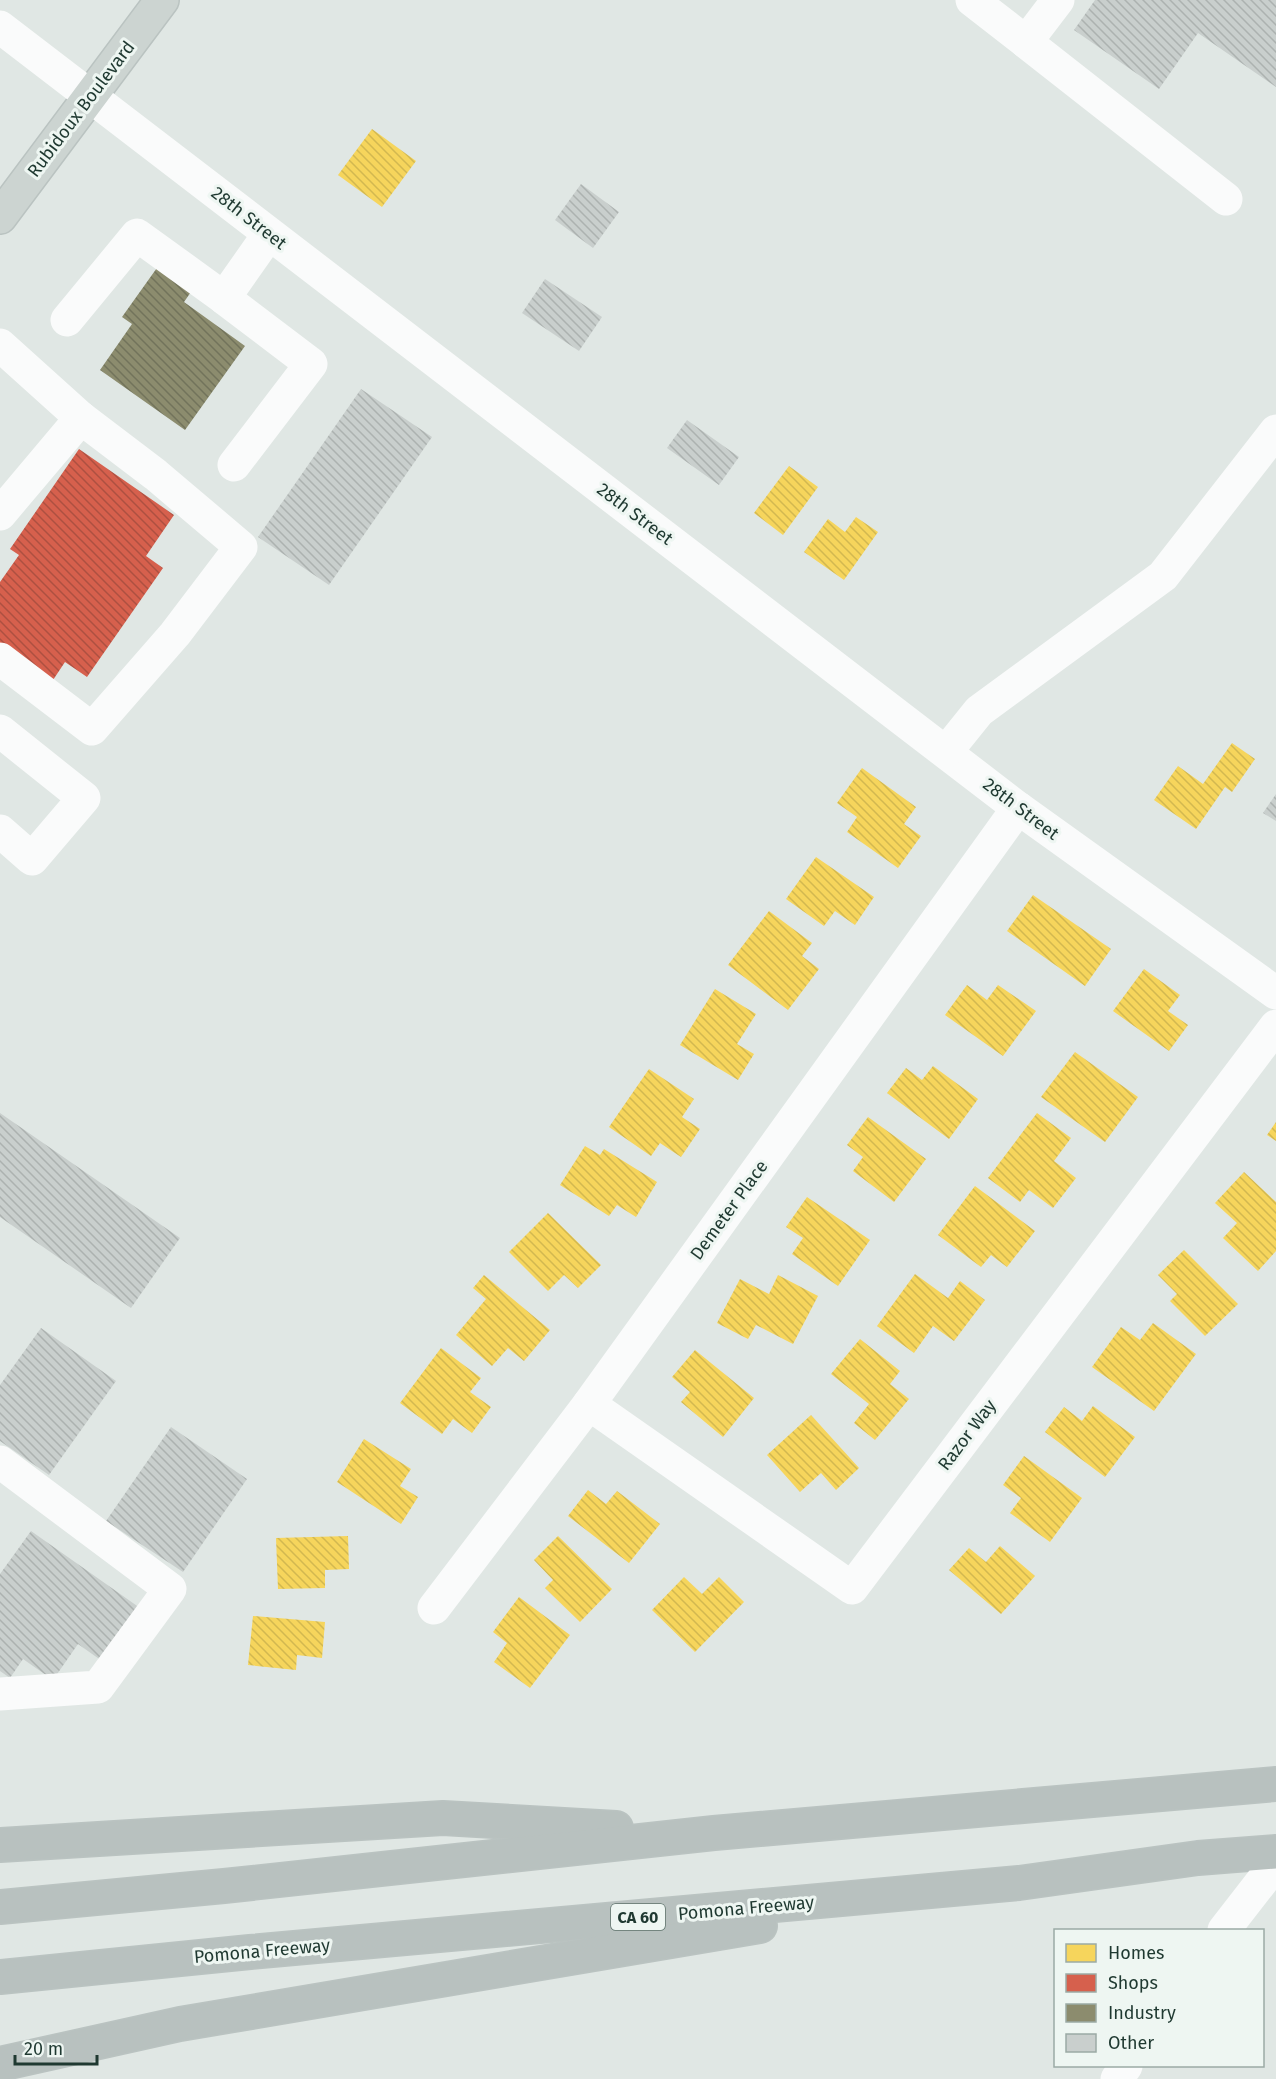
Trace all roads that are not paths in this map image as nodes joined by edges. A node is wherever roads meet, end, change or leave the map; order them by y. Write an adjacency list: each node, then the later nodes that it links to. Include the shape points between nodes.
1 (162, 0): 6 (main road, Rubidoux Boulevard)
2 (972, 0): 5 (street)
3 (1058, 0): 5 (street)
4 (0, 27): 6 (street, 28th Street)
5 (1026, 42): 7 (street)
6 (91, 95): 8 (main road, Rubidoux Boulevard); 9 (street, 28th Street)
7 (1226, 199)
8 (0, 217)
9 (270, 234): 10 (street); 19 (street, 28th Street)
10 (224, 298): 11 (street, via 137,235); 15 (street, via 310,364)
11 (67, 320)
12 (0, 345): 13 (street)
13 (81, 418): 16 (street); 17 (street, via 241,547 175,634 92,729)
14 (1276, 431): 19 (street, via 1163,576 979,711)
15 (234, 465)
16 (0, 514)
17 (0, 659)
18 (0, 731): 21 (street, via 84,798 32,859)
19 (946, 752): 20 (street, 28th Street)
20 (1018, 808): 22 (street, 28th Street); 24 (street, Demeter Place)
21 (0, 831)
22 (1276, 993)
23 (1276, 1026): 24 (street, Razor Way, via 852,1588)
24 (589, 1404): 26 (street, Demeter Place)
25 (0, 1462): 27 (street, via 170,1589 98,1687)
26 (434, 1608)
27 (0, 1694)
28 (1276, 1784): 29 (highway)
29 (714, 1833): 30 (highway, via 443,1818); 34 (highway)
30 (0, 1845)
31 (1276, 1852): 33 (highway, Pomona Freeway / CA 60, via 1198,1858)
32 (1276, 1863): 35 (street)
33 (1019, 1884): 36 (highway, Pomona Freeway / CA 60); 37 (highway, via 180,2024)
34 (0, 1907)
35 (1225, 1929)
36 (0, 1977)
37 (0, 2064)

